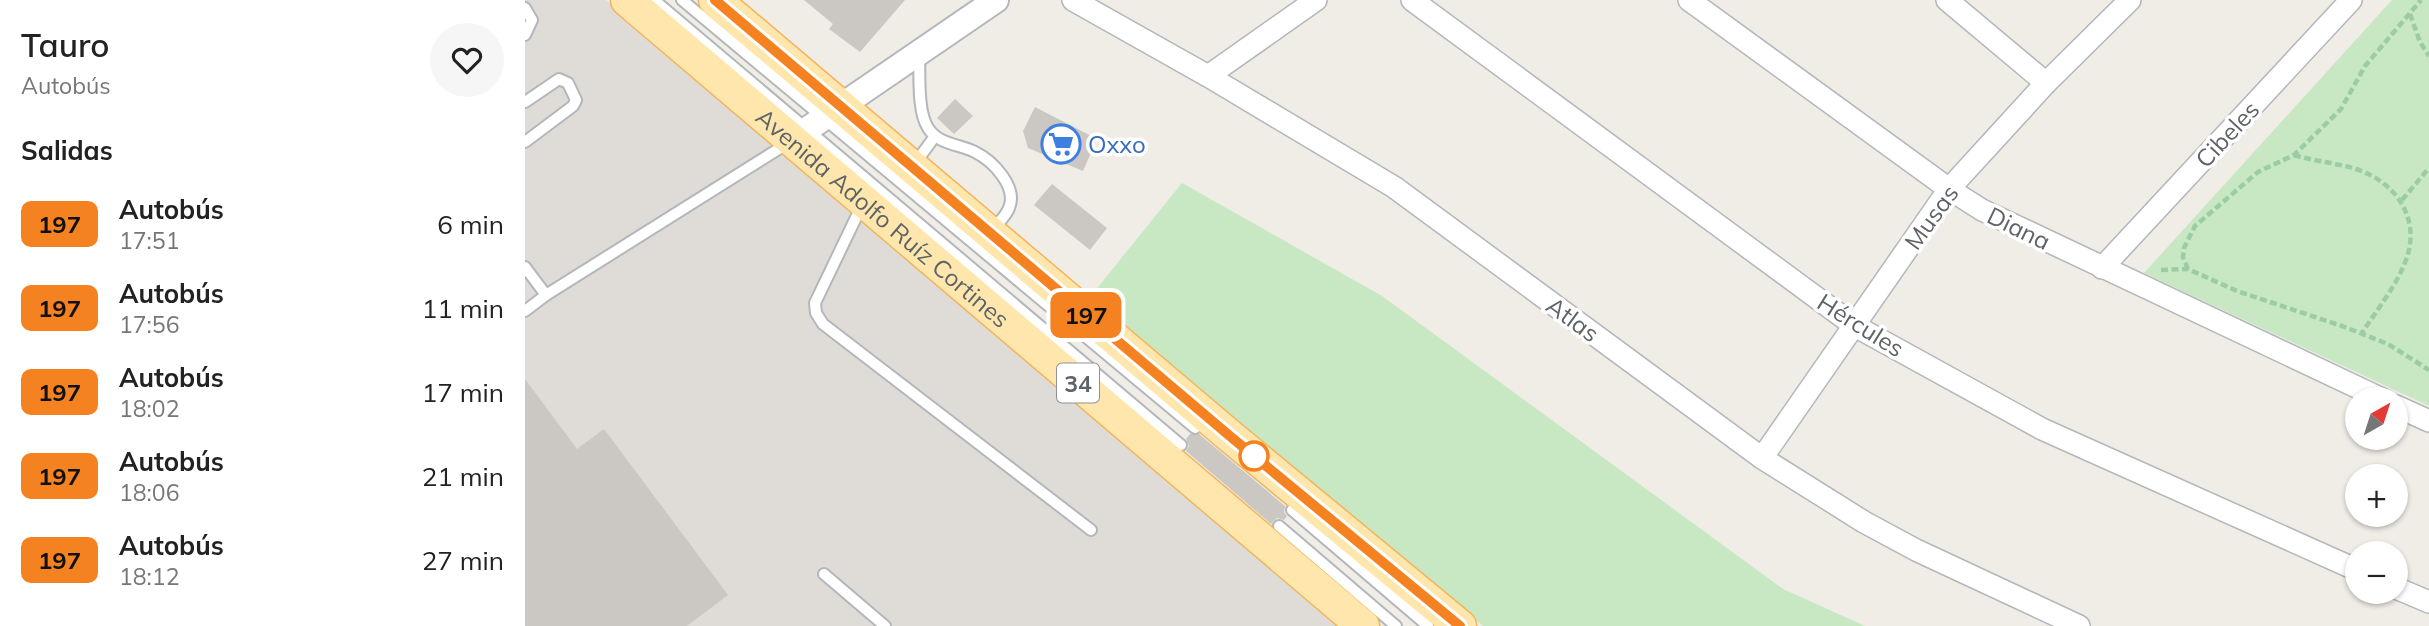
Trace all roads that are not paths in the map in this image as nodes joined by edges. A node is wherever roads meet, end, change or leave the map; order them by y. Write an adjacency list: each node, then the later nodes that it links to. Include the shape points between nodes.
1 (627, 0): 19 (main road, Avenida Adolfo Ruíz Cortines / 34)
2 (654, 0): 19 (lane)
3 (682, 0): 19 (lane)
4 (715, 0): 19 (main road, Avenida Adolfo Ruíz Cortines / 34)
5 (996, 0): 15 (street)
6 (1073, 0): 16 (street, Atlas)
7 (1316, 0): 16 (street)
8 (1412, 0): 30 (street, Hércules)
9 (1689, 0): 23 (street, Diana)
10 (1947, 0): 17 (street)
11 (2130, 0): 17 (street, Musas)
12 (2351, 0): 27 (street, Cibeles)
13 (525, 8): 14 (lane, via 532,20)
14 (525, 35)
15 (919, 53): 19 (street); 20 (lane, via 924,120)
16 (1208, 76): 36 (street, Atlas, via 1394,187)
17 (2046, 83): 23 (street, Musas)
18 (525, 102): 21 (lane, via 559,79 568,83 576,100)
19 (816, 124): 22 (main road, Avenida Adolfo Ruíz Cortines / 34); 24 (main road, Avenida Adolfo Ruíz Cortines / 34); 28 (lane); 34 (lane); 35 (lane)
20 (935, 136): 22 (lane); 25 (lane, via 983,157 999,171 1011,201)
21 (525, 142)
22 (912, 167): 25 (main road, Avenida Adolfo Ruíz Cortines / 34)
23 (1949, 188): 27 (street, Diana, via 1982,210); 30 (street, Musas)
24 (864, 200): 39 (lane, via 815,303 823,324); 45 (main road, Avenida Adolfo Ruíz Cortines / 34)
25 (990, 234): 42 (main road, Avenida Adolfo Ruíz Cortines / 34, via 1231,437)
26 (525, 267): 28 (lane)
27 (2102, 268): 31 (street, Diana)
28 (546, 295): 29 (lane)
29 (525, 311)
30 (1855, 326): 36 (street, Musas); 40 (street, Hércules, via 2042,429)
31 (2356, 387)
32 (2408, 411): 33 (street)
33 (2429, 421)
34 (1195, 428)
35 (1181, 445)
36 (1762, 458): 51 (street, Atlas, via 1916,551)
37 (1292, 510): 42 (lane)
38 (1279, 526): 45 (lane)
39 (1091, 530)
40 (2345, 565)
41 (824, 574): 46 (lane)
42 (1402, 590): 45 (lane); 49 (lane); 50 (main road, Avenida Adolfo Ruíz Cortines / 34)
43 (2408, 592): 44 (street)
44 (2429, 602)
45 (1373, 620): 47 (lane); 48 (lane)
46 (885, 626)
47 (1371, 626)
48 (1396, 626)
49 (1428, 626)
50 (1460, 626)
51 (2079, 626)

